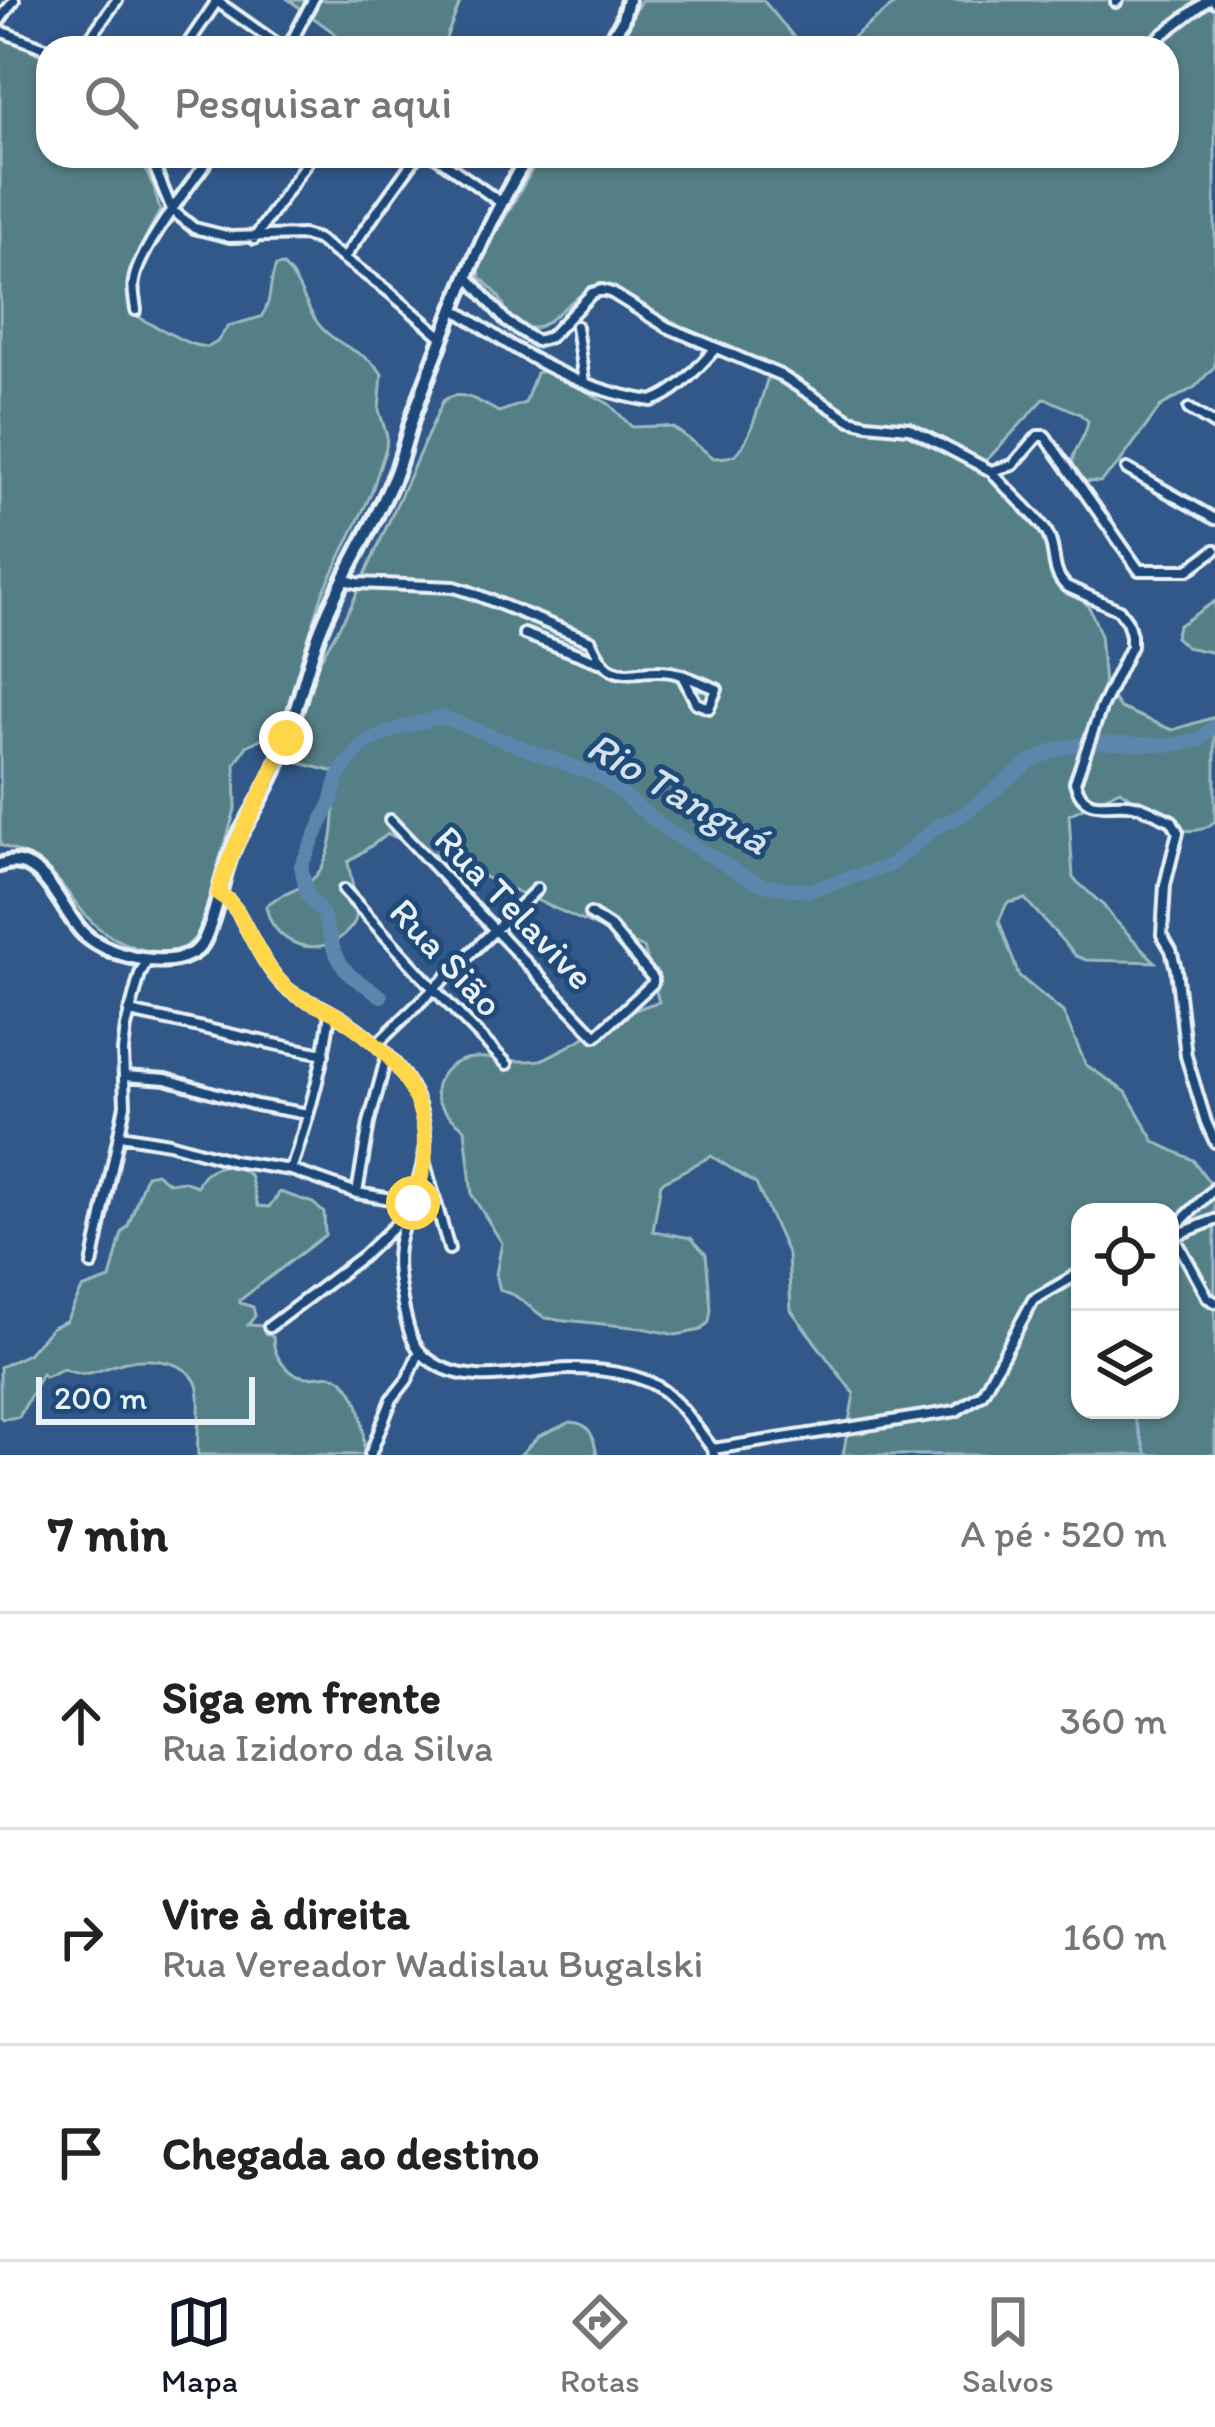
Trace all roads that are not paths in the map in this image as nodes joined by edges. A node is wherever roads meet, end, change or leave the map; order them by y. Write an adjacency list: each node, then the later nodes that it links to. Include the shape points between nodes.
1 (14, 0): 7 (street)
2 (117, 0): 9 (street)
3 (217, 0): 10 (street); 11 (street)
4 (314, 0): 12 (street)
5 (628, 0): 13 (main road)
6 (1212, 1): 14 (street)
7 (0, 20)
8 (0, 31): 15 (street)
9 (92, 36)
10 (192, 36)
11 (268, 36)
12 (292, 36)
13 (612, 36)
14 (1162, 36)
15 (36, 45)
16 (155, 168): 23 (street)
17 (202, 168): 23 (street)
18 (303, 168): 24 (street)
19 (408, 168): 25 (street)
20 (452, 168): 22 (street)
21 (521, 168): 22 (main road)
22 (500, 202): 26 (main road)
23 (172, 210): 24 (street, via 194,228); 28 (street, via 135,274)
24 (254, 239): 25 (street, via 303,235)
25 (344, 258): 30 (street)
26 (466, 275): 27 (main road); 31 (street, via 507,322 536,340 550,337 602,290)
27 (453, 308): 30 (main road); 32 (street)
28 (136, 310)
29 (576, 326): 32 (street)
30 (442, 337): 39 (main road, via 397,469)
31 (716, 348): 32 (street, via 652,401); 36 (street, via 780,375 850,420 909,428)
32 (584, 384)
33 (1189, 409): 34 (street)
34 (1215, 425)
35 (1127, 469): 37 (street)
36 (992, 471): 38 (street, via 1045,436 1139,569 1188,570); 61 (street, via 1046,530 1059,580 1127,621 1131,646 1075,782 1086,801 1132,804 1176,826 1162,935 1176,969 1186,1055)
37 (1215, 519)
38 (1215, 550)
39 (344, 580): 41 (street, via 454,587 592,641); 47 (main road, via 274,772)
40 (524, 634): 41 (street)
41 (601, 662): 42 (street, via 624,675)
42 (683, 676): 42 (street, via 696,703 709,708 717,689)
43 (390, 820): 49 (street, Rua Telavive)
44 (0, 865): 50 (main road, via 28,865 96,944)
45 (537, 889): 49 (street)
46 (344, 890): 51 (street, Rua Sião)
47 (218, 894): 50 (main road, via 197,950); 53 (street, via 284,987)
48 (590, 914): 49 (street, Rua Telavive, via 653,982 596,1036)
49 (496, 930): 51 (street)
50 (148, 959): 52 (street)
51 (434, 989): 54 (street); 57 (street, Rua Sião)
52 (129, 1012): 55 (street); 58 (street)
53 (331, 1012): 54 (street); 55 (street)
54 (377, 1044): 56 (street)
55 (324, 1054): 59 (street)
56 (387, 1055): 62 (street, via 412,1086); 65 (street)
57 (506, 1064)
58 (125, 1076): 59 (street); 60 (street)
59 (308, 1114): 63 (street)
60 (120, 1135): 63 (street); 73 (street)
61 (1215, 1142)
62 (425, 1163): 66 (street); 71 (street)
63 (291, 1170): 65 (street)
64 (1215, 1187): 69 (street)
65 (357, 1193): 66 (street)
66 (413, 1203): 67 (street)
67 (407, 1214): 76 (street); 77 (street, via 397,1276)
68 (1215, 1220): 70 (street)
69 (1179, 1221)
70 (1179, 1234)
71 (449, 1249)
72 (1179, 1249): 75 (street)
73 (92, 1265)
74 (1071, 1278): 78 (street, via 1033,1300 982,1394 956,1412)
75 (1215, 1302)
76 (269, 1327)
77 (420, 1352): 78 (street, via 457,1372 509,1378 570,1369 630,1376 678,1405); 79 (street)
78 (714, 1452)
79 (370, 1455)

